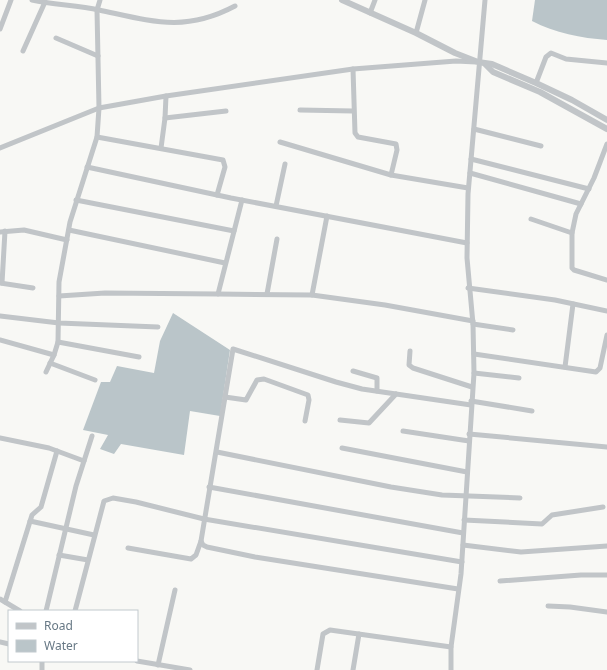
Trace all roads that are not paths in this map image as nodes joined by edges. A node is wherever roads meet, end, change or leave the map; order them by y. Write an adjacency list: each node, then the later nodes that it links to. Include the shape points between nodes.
1 (11, 0): 12 (street)
2 (32, 0): 8 (street)
3 (100, 0): 10 (street)
4 (342, 0): 11 (street)
5 (375, 0): 11 (street)
6 (425, 0): 13 (street)
7 (485, 0): 17 (street)
8 (45, 2): 10 (street); 15 (street)
9 (235, 6): 10 (street, via 218,15 174,24 149,22)
10 (98, 10): 16 (street)
11 (370, 13): 13 (street)
12 (0, 29)
13 (416, 33): 17 (street, via 455,53)
14 (56, 38): 16 (street)
15 (23, 52)
16 (98, 56): 22 (street)
17 (482, 63): 19 (street, via 456,61); 20 (street, via 492,64); 28 (street); 29 (street, via 493,72 540,92)
18 (607, 63): 20 (street, via 566,59 551,53 546,57)
19 (353, 69): 21 (street); 25 (street)
20 (536, 82): 27 (street)
21 (166, 96): 22 (street); 26 (street)
22 (99, 108): 30 (street); 34 (street)
23 (300, 110): 25 (street)
24 (226, 111): 26 (street)
25 (353, 111): 40 (street, via 356,136 396,144)
26 (166, 118): 35 (street)
27 (607, 120)
28 (474, 129): 33 (street); 36 (street)
29 (607, 129)
30 (97, 137): 35 (street); 38 (street)
31 (280, 142): 40 (street)
32 (607, 144): 42 (street)
33 (541, 146)
34 (0, 148)
35 (161, 148): 43 (street, via 225,162)
36 (471, 158): 39 (street); 42 (street)
37 (285, 164): 47 (street)
38 (87, 167): 43 (street); 44 (street)
39 (470, 173): 41 (street); 46 (street)
40 (392, 175): 41 (street)
41 (468, 188): 56 (street)
42 (589, 189): 46 (street)
43 (217, 195): 45 (street)
44 (76, 200): 50 (street); 51 (street)
45 (242, 200): 47 (street); 51 (street)
46 (581, 204): 53 (street)
47 (276, 206): 48 (street)
48 (327, 216): 56 (street); 64 (street)
49 (531, 219): 53 (street)
50 (69, 230): 55 (street); 57 (street)
51 (234, 231): 57 (street)
52 (2, 232): 55 (street, via 24,230); 59 (street)
53 (572, 233): 58 (street, via 572,268)
54 (277, 239): 63 (street)
55 (67, 240): 65 (street)
56 (467, 243): 61 (street)
57 (225, 263): 62 (street)
58 (607, 280)
59 (1, 283): 60 (street)
60 (33, 288)
61 (468, 288): 66 (street); 70 (street)
62 (218, 294): 63 (street); 65 (street, via 105,293)
63 (267, 294): 64 (street)
64 (312, 295): 70 (street, via 385,305)
65 (59, 296): 69 (street)
66 (573, 304): 67 (street); 81 (street)
67 (607, 311)
68 (0, 316): 69 (street)
69 (59, 323): 71 (street); 75 (street)
70 (473, 323): 72 (street); 77 (street)
71 (158, 327)
72 (513, 330)
73 (607, 337): 81 (street, via 598,371)
74 (0, 340): 78 (street)
75 (58, 342): 78 (street); 79 (street)
76 (410, 351): 87 (street, via 409,365 413,368)
77 (474, 354): 81 (street); 84 (street)
78 (54, 355): 80 (street)
79 (139, 357)
80 (50, 363): 83 (street); 86 (street)
81 (565, 367)
82 (353, 371): 88 (street, via 377,378)
83 (46, 372)
84 (474, 373): 85 (street); 87 (street)
85 (518, 378)
86 (95, 380)
87 (472, 387): 91 (street)
88 (377, 391): 89 (street); 90 (street, via 336,382 236,349 232,351)
89 (396, 394): 91 (street); 93 (street, via 369,424)
90 (225, 397): 94 (street, via 246,400 257,380 264,379 308,395); 103 (street)
91 (471, 403): 92 (street); 96 (street)
92 (532, 411)
93 (340, 420)
94 (305, 421)
95 (404, 431): 99 (street)
96 (470, 434): 99 (street); 100 (street)
97 (92, 436): 104 (street)
98 (0, 438): 102 (street)
99 (469, 441): 105 (street)
100 (607, 446)
101 (342, 448): 105 (street)
102 (57, 451): 104 (street); 112 (street, via 41,506 34,512)
103 (217, 452): 106 (street); 107 (street, via 392,487)
104 (84, 461): 113 (street)
105 (467, 472): 107 (street)
106 (210, 487): 110 (street); 114 (street)
107 (466, 495): 108 (street); 111 (street)
108 (520, 498)
109 (603, 507): 111 (street, via 552,515 542,524)
110 (204, 519): 115 (street, via 112,498 104,501); 116 (street); 122 (street)
111 (464, 520): 114 (street)
112 (30, 521): 113 (street); 127 (street)
113 (66, 528): 115 (street); 120 (street)
114 (464, 533): 117 (street)
115 (94, 535): 121 (street)
116 (201, 541): 119 (street, via 196,555 191,559); 125 (street, via 208,547 255,557)
117 (463, 545): 118 (street, via 521,552); 122 (street)
118 (607, 546)
119 (128, 548)
120 (59, 555): 121 (street); 130 (street)
121 (88, 560): 131 (street)
122 (462, 562): 125 (street)
123 (607, 575): 124 (street)
124 (500, 581)
125 (458, 589): 134 (street)
126 (175, 590): 136 (street)
127 (3, 601): 129 (street)
128 (548, 606): 132 (street)
129 (18, 610)
130 (46, 610)
131 (75, 610)
132 (607, 612)
133 (359, 634): 134 (street); 138 (street, via 326,631); 139 (street)
134 (451, 647): 140 (street)
135 (138, 661): 136 (street)
136 (158, 665): 137 (street)
137 (190, 670)
138 (317, 670)
139 (353, 670)
140 (451, 670)

